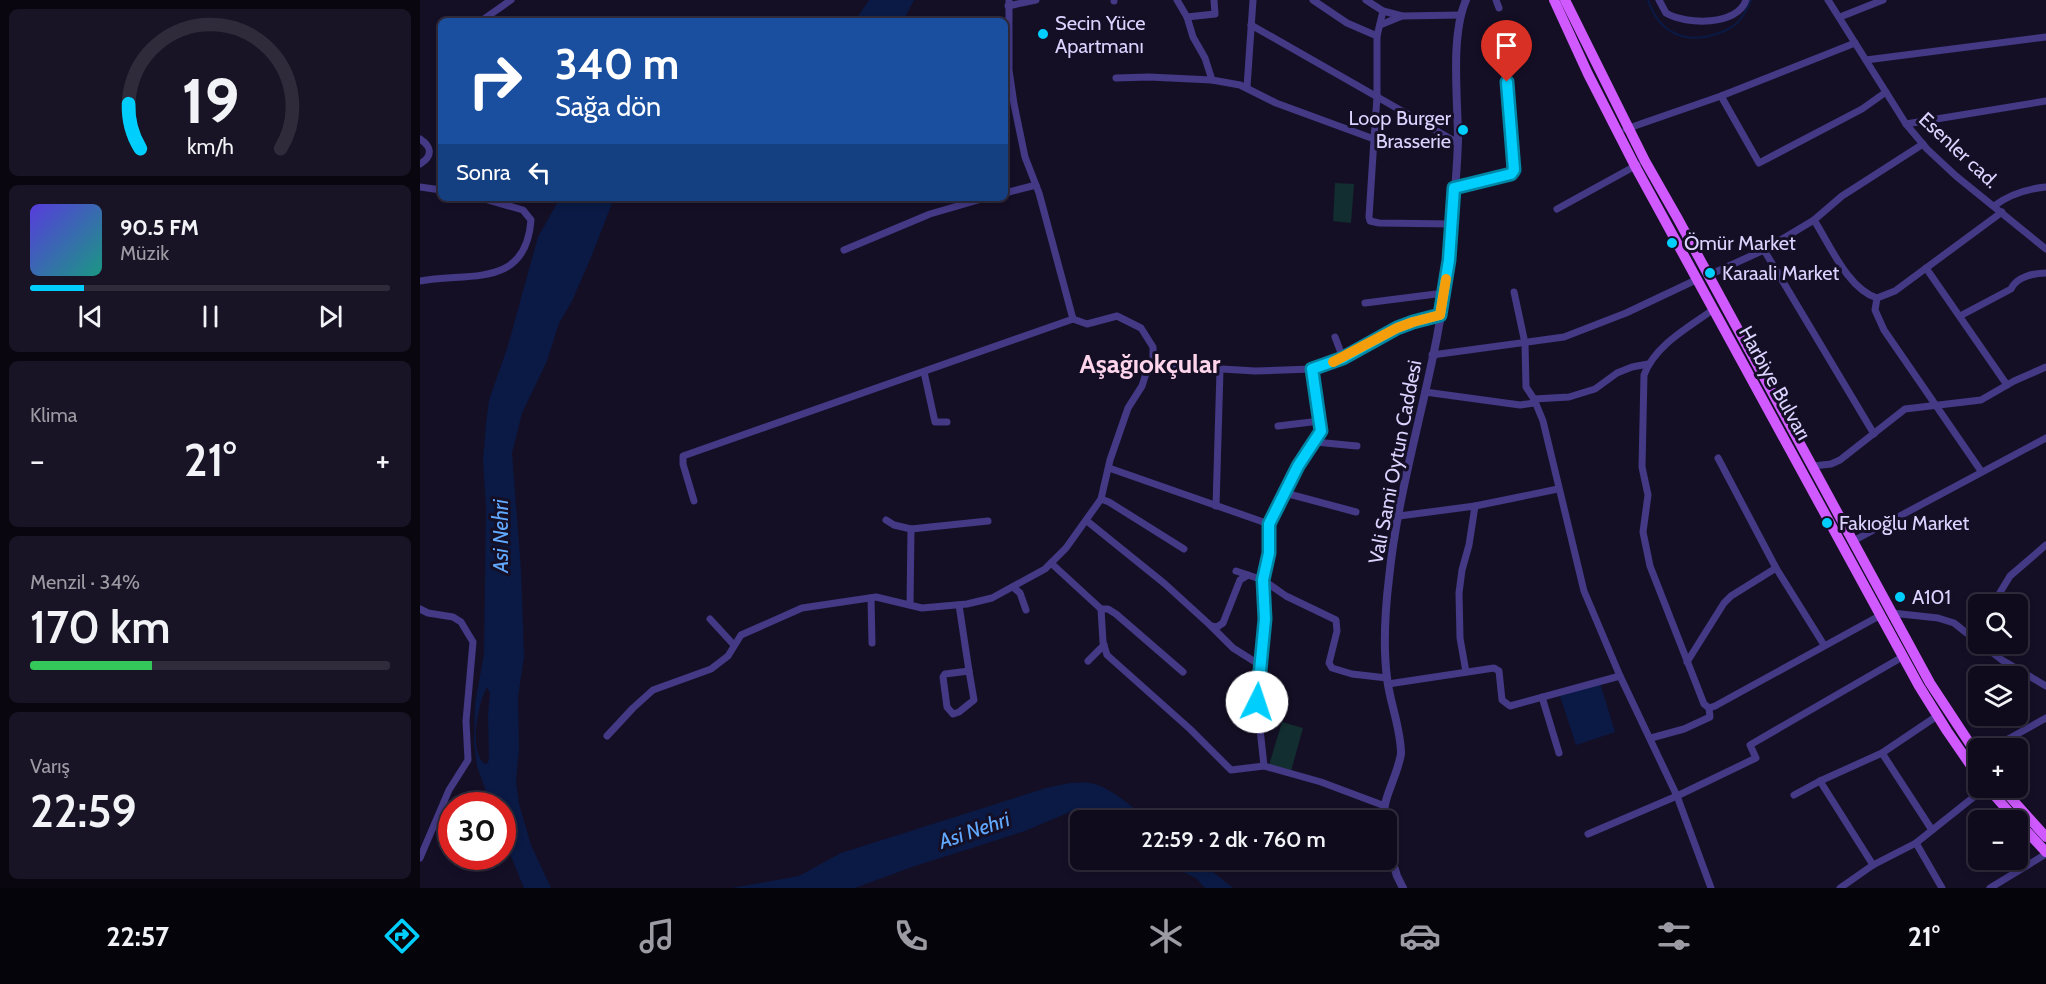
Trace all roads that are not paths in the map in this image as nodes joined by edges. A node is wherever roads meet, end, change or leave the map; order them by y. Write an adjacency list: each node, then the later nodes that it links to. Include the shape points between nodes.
1 (511, 0): 23 (street)
2 (1036, 0): 16 (street)
3 (1177, 0): 21 (street)
4 (1214, 0): 21 (street, via 1215,14)
5 (1253, 0): 24 (street)
6 (1313, 0): 26 (street, via 1347,23)
7 (1366, 0): 18 (street)
8 (1466, 0): 19 (street, Vali Sami Oytun Caddesi)
9 (1496, 0): 17 (street)
10 (1554, 0): 39 (main road, Harbiye Bulvarı, via 1584,65)
11 (1565, 0): 39 (main road, Harbiye Bulvarı)
12 (1659, 0): 13 (street, via 1666,13 1689,22 1737,14)
13 (1746, 0)
14 (1828, 0): 22 (street, Esenler cad.)
15 (1884, 0): 22 (street)
16 (1009, 3): 46 (street, via 1012,98 1025,157)
17 (1499, 8)
18 (1383, 11): 20 (street); 25 (street)
19 (1461, 15): 20 (street); 42 (street, Vali Sami Oytun Caddesi)
20 (1402, 16): 25 (street)
21 (1187, 17): 31 (street)
22 (1840, 17): 28 (street, Esenler cad.)
23 (486, 18)
24 (1251, 25): 33 (street); 36 (street)
25 (1380, 25): 26 (street)
26 (1377, 36): 36 (street)
27 (2046, 37): 29 (street)
28 (1855, 44): 29 (street, Esenler cad.); 35 (street)
29 (1866, 60): 34 (street, Esenler cad.)
30 (1116, 78): 31 (street)
31 (1212, 80): 33 (street)
32 (1507, 82): 49 (street, via 1514,170)
33 (1247, 87): 41 (street, via 1276,104)
34 (1886, 92): 35 (street, via 1862,109 1759,163); 38 (street, Esenler cad.)
35 (1721, 96): 39 (street)
36 (1377, 97): 41 (street); 42 (street)
37 (2046, 101): 38 (street)
38 (1906, 124): 43 (street, Esenler cad.)
39 (1623, 130): 44 (main road, Harbiye Bulvarı)
40 (420, 139): 45 (street, via 430,155)
41 (1374, 139): 58 (street, via 1370,221)
42 (1458, 143): 49 (street, Vali Sami Oytun Caddesi)
43 (1923, 144): 54 (street, Esenler cad.); 57 (street, via 1842,196)
44 (1640, 163): 55 (street); 64 (main road, Harbiye Bulvarı); 65 (main road, Harbiye Bulvarı)
45 (420, 164)
46 (1036, 185): 51 (street); 74 (street)
47 (420, 187): 50 (street)
48 (2046, 187): 54 (street, via 2006,196)
49 (1454, 188): 58 (street, Vali Sami Oytun Caddesi)
50 (438, 190)
51 (1008, 192)
52 (492, 201): 66 (street, via 524,210 531,220 531,231 514,264 489,274)
53 (975, 201): 60 (street, via 930,214)
54 (1994, 206): 56 (street, Esenler cad.)
55 (1557, 208)
56 (2002, 212): 59 (street, Esenler cad.); 62 (street)
57 (1814, 220): 61 (street); 69 (street, via 1850,279)
58 (1452, 224): 68 (street, Vali Sami Oytun Caddesi)
59 (2046, 249)
60 (844, 250)
61 (1764, 250): 64 (street); 92 (street)
62 (1926, 268): 69 (street, via 1895,291); 73 (street)
63 (2046, 273): 73 (street, via 2022,278 2011,289)
64 (1709, 275): 97 (main road, Harbiye Bulvarı)
65 (1698, 279): 71 (main road, Harbiye Bulvarı); 76 (street, via 1564,337)
66 (420, 281)
67 (1514, 292): 76 (street)
68 (1444, 293): 70 (street); 72 (street, Vali Sami Oytun Caddesi)
69 (1877, 298): 88 (street, via 1875,310 1884,330)
70 (1365, 303)
71 (1714, 309): 79 (street, via 1663,347); 129 (main road, Harbiye Bulvarı)
72 (1440, 315): 77 (street, Vali Sami Oytun Caddesi); 78 (street, via 1397,328)
73 (1960, 316): 85 (street)
74 (1073, 319): 80 (street, via 1087,324 1117,316 1141,328 1153,347); 84 (street)
75 (1335, 337): 78 (street)
76 (1524, 343): 77 (street); 87 (street, via 1526,387)
77 (1432, 355): 86 (street, Vali Sami Oytun Caddesi)
78 (1343, 358): 82 (street)
79 (1648, 364): 87 (street, via 1625,370 1595,389); 140 (street, via 1644,375 1642,467 1648,495 1643,532 1650,566)
80 (1153, 366): 83 (street); 98 (street, via 1148,368 1128,408)
81 (2046, 367): 85 (street)
82 (1312, 369): 83 (street); 89 (street)
83 (1220, 370): 104 (street)
84 (924, 372): 90 (street, via 935,422); 103 (street, via 683,456)
85 (2007, 385): 88 (street, via 1981,400)
86 (1425, 392): 87 (street, via 1520,405); 107 (street, Vali Sami Oytun Caddesi)
87 (1534, 401): 100 (street, via 1543,421)
88 (1936, 406): 92 (street, via 1905,409); 99 (street)
89 (1320, 421): 91 (street); 94 (street, via 1321,431)
90 (946, 422)
91 (1278, 426)
92 (1874, 434): 97 (street, via 1840,460)
93 (2046, 438): 99 (street)
94 (1315, 442): 95 (street); 101 (street)
95 (1357, 446)
96 (1719, 458): 117 (street)
97 (1813, 466): 113 (main road, Harbiye Bulvarı)
98 (1109, 468): 102 (street); 104 (street)
99 (1981, 471): 113 (street)
100 (1558, 489): 105 (street); 145 (street, via 1584,591)
101 (1285, 493): 106 (street); 111 (street)
102 (1101, 499): 110 (street); 115 (street)
103 (694, 501)
104 (1216, 506): 111 (street)
105 (1475, 506): 107 (street); 144 (street, via 1459,593 1458,622)
106 (1356, 512)
107 (1399, 516): 146 (street, Vali Sami Oytun Caddesi, via 1387,599)
108 (886, 520): 112 (street)
109 (988, 521): 112 (street)
110 (1087, 521): 116 (street); 131 (street)
111 (1269, 524): 120 (street, via 1269,553)
112 (911, 529): 124 (street)
113 (1853, 541): 129 (main road, Harbiye Bulvarı)
114 (2046, 545): 122 (street, via 2010,576)
115 (1184, 549)
116 (1051, 563): 121 (street); 127 (street)
117 (1776, 568): 136 (street); 140 (street, via 1724,603)
118 (1236, 571): 119 (street)
119 (1248, 575): 120 (street); 131 (street, via 1229,598 1223,623)
120 (1263, 580): 141 (street, via 1265,619); 146 (street, via 1336,620 1329,663 1332,668)
121 (1013, 587): 125 (street, via 992,598); 128 (street, via 1020,592)
122 (1999, 594)
123 (871, 598): 124 (street); 133 (street); 134 (street, via 802,608 741,635)
124 (910, 605): 125 (street)
125 (959, 605): 142 (street)
126 (420, 609): 175 (street, via 461,622 472,642 466,721 468,760 449,790)
127 (1101, 609): 135 (street); 143 (street, via 1116,614)
128 (1026, 610)
129 (1887, 614): 132 (street, via 1938,618); 136 (street); 138 (main road, Harbiye Bulvarı); 155 (main road, Harbiye Bulvarı)
130 (710, 619): 134 (street)
131 (1211, 626): 141 (street, via 1233,648)
132 (1968, 632)
133 (872, 643)
134 (733, 644): 152 (street, via 728,656 711,669 653,690)
135 (1104, 645): 139 (street); 159 (street, via 1107,655 1120,668 1231,770)
136 (1824, 645): 149 (street)
137 (1995, 654): 147 (street)
138 (1904, 656): 150 (main road, Harbiye Bulvarı); 162 (street, via 1750,745 1756,758)
139 (1088, 661)
140 (1687, 662): 149 (street)
141 (1260, 665): 159 (street, via 1257,702)
142 (969, 671): 142 (street, via 943,677 947,707 953,714 974,700)
143 (1183, 672)
144 (1466, 672): 146 (street); 148 (street, via 1494,668 1498,671 1502,700 1510,706)
145 (1620, 676): 148 (street); 153 (street)
146 (1387, 681): 166 (street, Vali Sami Oytun Caddesi, via 1401,754)
147 (2046, 686)
148 (1542, 697): 156 (street)
149 (1709, 708): 153 (street, via 1710,717)
150 (1937, 716): 157 (street); 158 (main road, Harbiye Bulvarı)
151 (2046, 718): 154 (street)
152 (607, 736)
153 (1651, 738): 162 (street)
154 (2010, 738)
155 (1968, 741)
156 (1559, 753)
157 (1882, 753): 160 (street); 169 (street)
158 (1968, 761)
159 (1264, 766): 166 (street)
160 (1820, 781): 161 (street); 176 (street)
161 (1794, 795)
162 (1677, 796): 171 (street); 180 (street)
163 (1973, 798): 169 (street)
164 (1995, 798): 168 (main road)
165 (2011, 798): 172 (main road)
166 (1385, 806): 167 (street, Vali Sami Oytun Caddesi)
167 (1384, 810)
168 (2007, 810)
169 (1932, 830): 173 (street)
170 (2028, 833): 174 (main road)
171 (1588, 834)
172 (2046, 837)
173 (1916, 843): 176 (street); 182 (street)
174 (2046, 853): 178 (street)
175 (420, 858)
176 (1873, 865): 181 (street)
177 (1395, 870): 179 (street)
178 (2001, 886): 183 (street)
179 (1403, 888)
180 (1711, 888)
181 (1840, 888)
182 (1942, 888)
183 (1990, 888)

